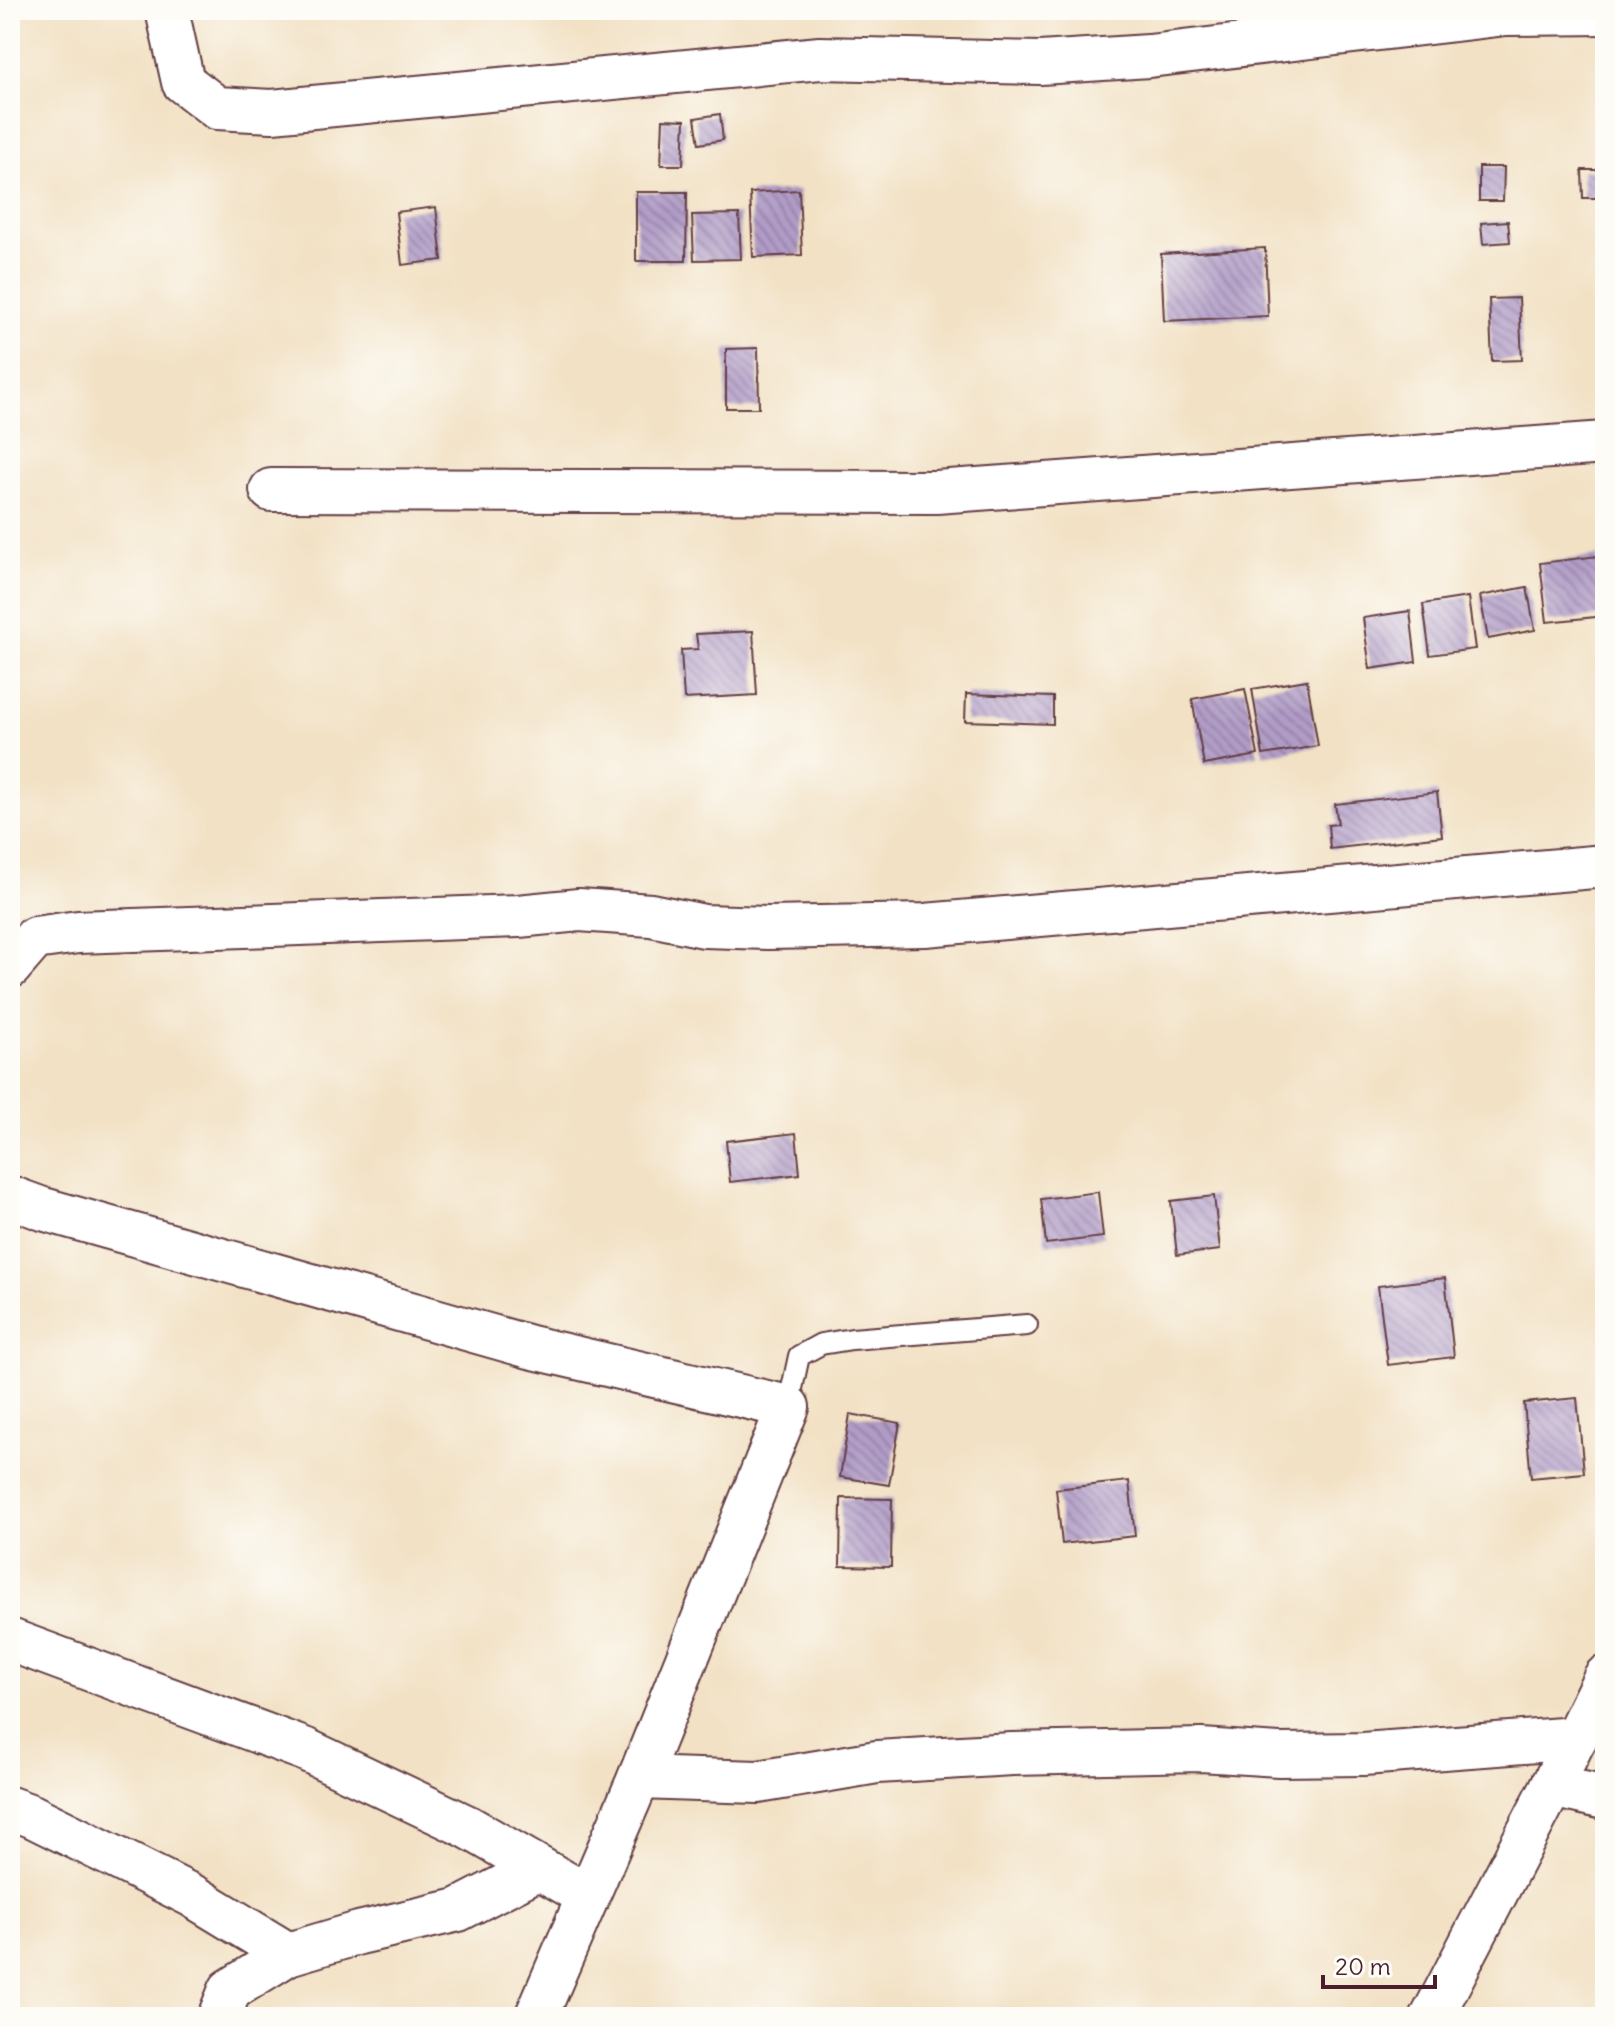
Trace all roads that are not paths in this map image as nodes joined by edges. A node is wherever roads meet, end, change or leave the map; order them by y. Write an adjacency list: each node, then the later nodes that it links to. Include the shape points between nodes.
1 (167, 10): 2 (street, via 183,82 217,108 272,111 820,58 1040,63 1149,56 1506,14)
2 (1605, 13)
3 (1605, 443): 4 (street, via 936,492)
4 (271, 490)
5 (1605, 866): 6 (street, via 925,925 704,926 651,915 579,910 78,932 35,938)
6 (10, 967)
7 (10, 1197): 9 (street, via 530,1347)
8 (1027, 1325): 9 (lane, via 821,1344 799,1356)
9 (788, 1407): 13 (street)
10 (10, 1640): 17 (street, via 304,1749 468,1827)
11 (1605, 1677): 12 (street)
12 (1576, 1738): 13 (street, via 1363,1754 1012,1754 877,1762 758,1782); 14 (street)
13 (639, 1778): 18 (street)
14 (1552, 1786): 15 (street); 22 (street)
15 (1605, 1798)
16 (10, 1808): 19 (street, via 193,1896)
17 (539, 1868): 18 (street); 19 (street, via 458,1910)
18 (588, 1896): 21 (street)
19 (288, 1954): 20 (street, via 230,1990)
20 (219, 2017)
21 (536, 2017)
22 (1432, 2017)

